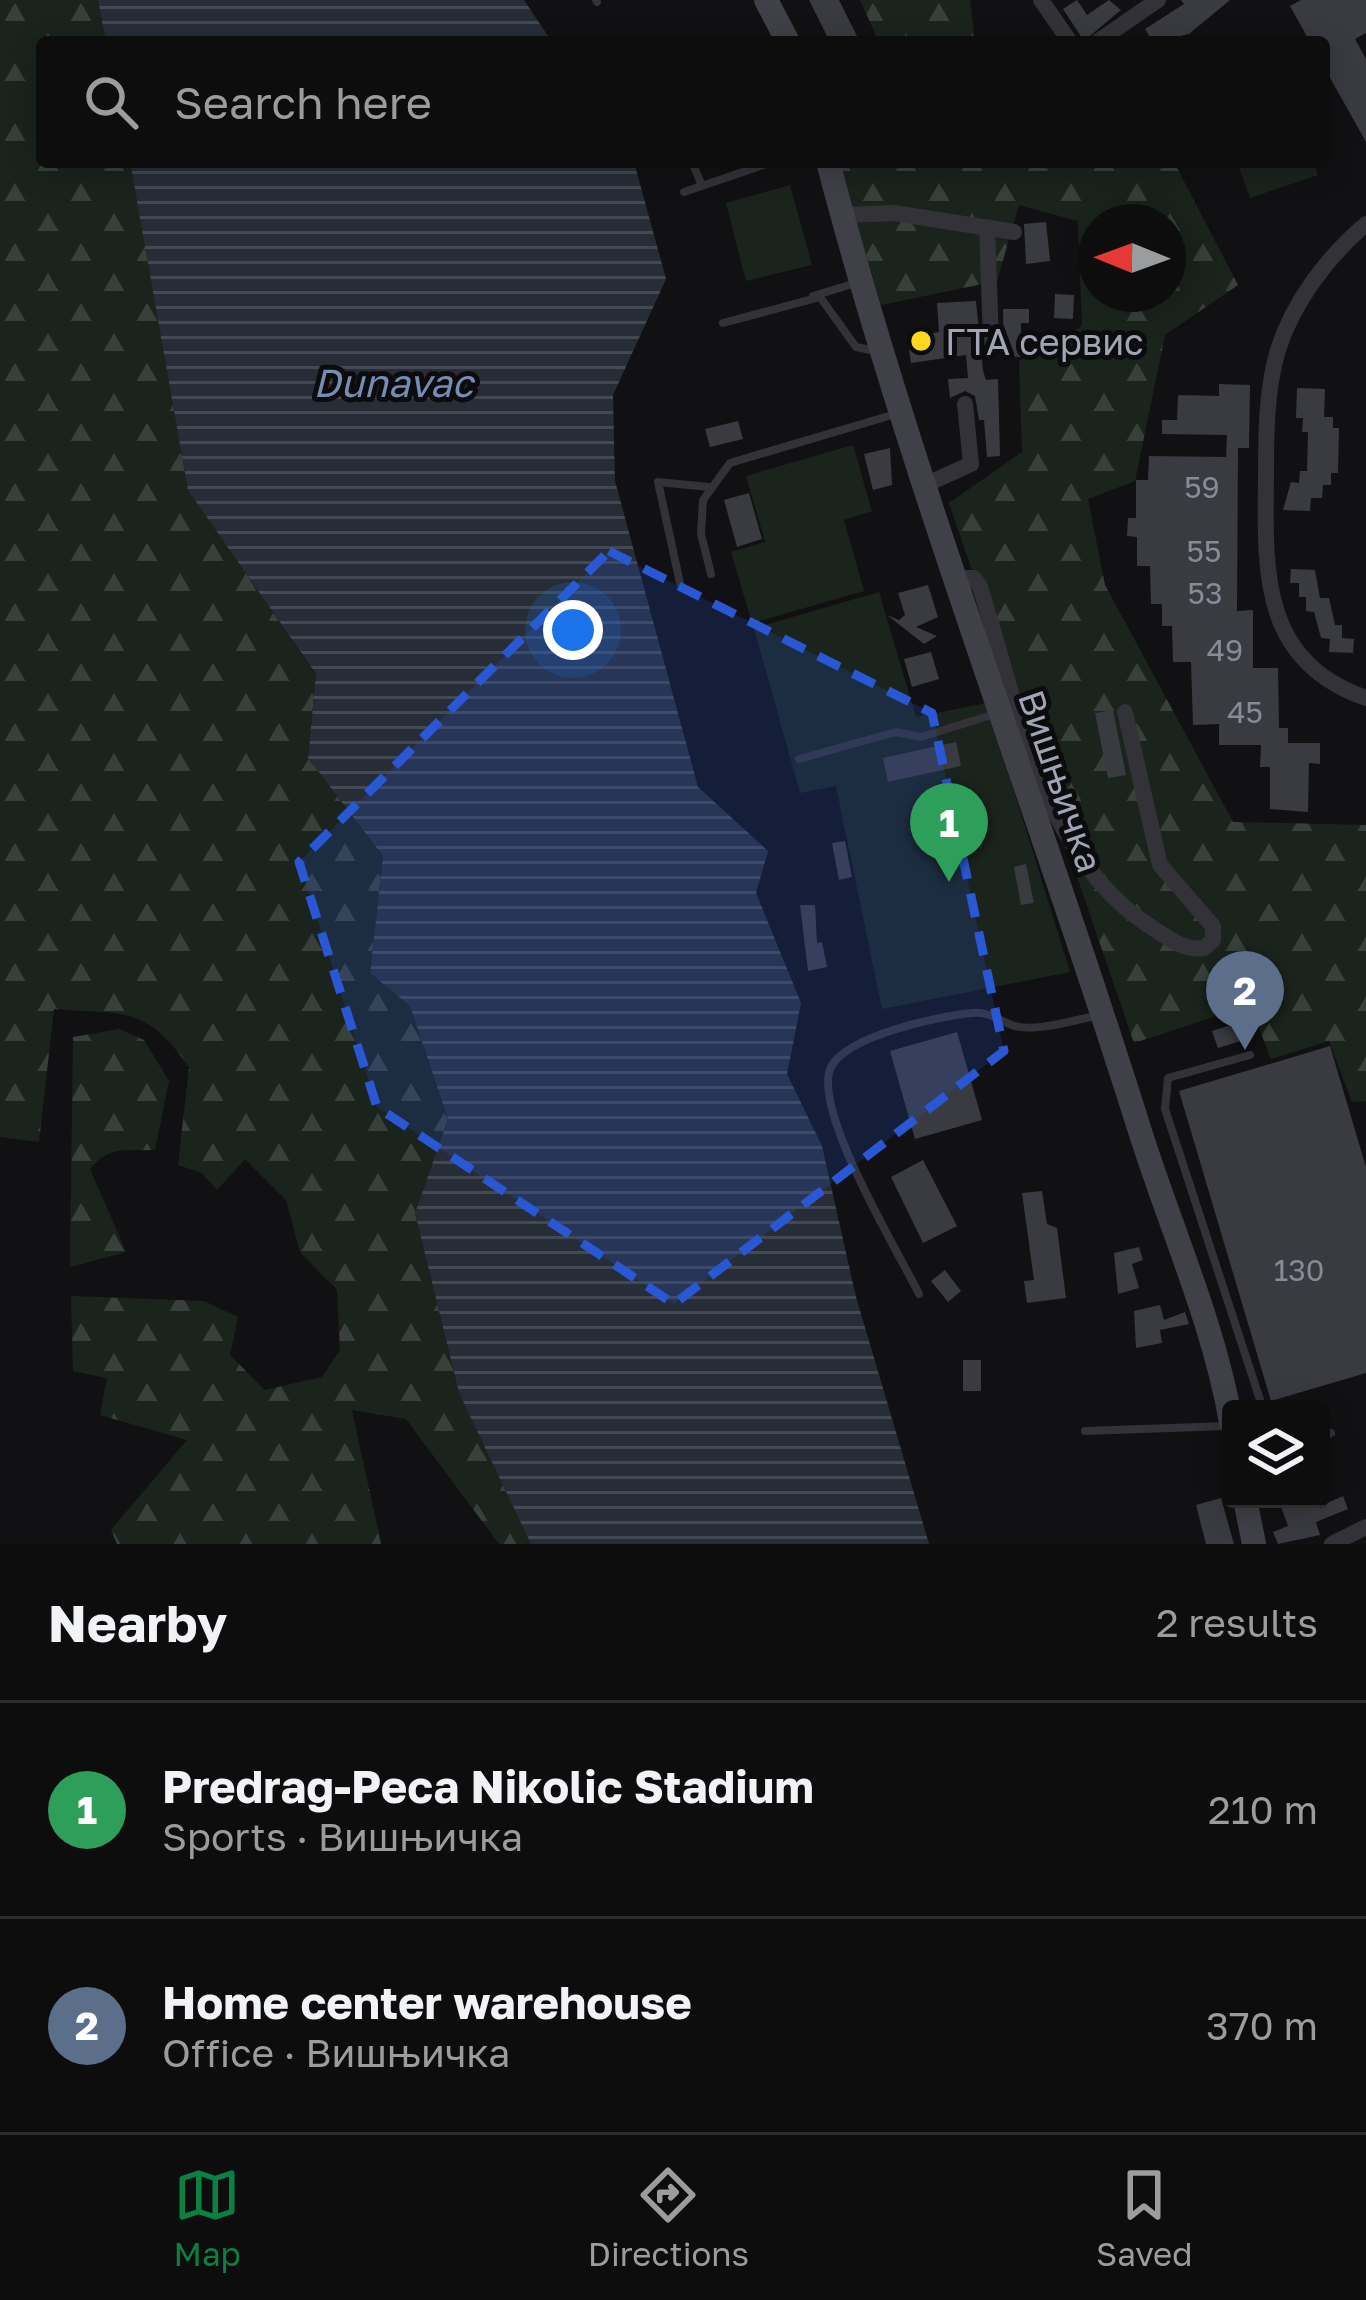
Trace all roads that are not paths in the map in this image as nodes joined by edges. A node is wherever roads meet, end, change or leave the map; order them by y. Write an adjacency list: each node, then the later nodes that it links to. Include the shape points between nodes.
1 (766, 0): 4 (street)
2 (1041, 0): 5 (street)
3 (1158, 0): 6 (street)
4 (785, 36)
5 (1066, 36)
6 (1105, 36)
7 (694, 168): 10 (lane)
8 (754, 168): 10 (lane)
9 (830, 168): 12 (street, Вишњичка)
10 (701, 186): 11 (lane)
11 (684, 192)
12 (842, 215): 14 (street, via 894,213); 16 (street, Вишњичка)
13 (1366, 224): 28 (street, via 1324,266 1278,349 1265,547 1270,598 1286,634 1320,673)
14 (987, 227): 15 (street); 19 (street)
15 (1014, 232)
16 (861, 282): 17 (lane); 20 (street, Вишњичка)
17 (812, 297): 18 (lane); 20 (lane, via 826,302 856,347)
18 (723, 323)
19 (991, 341)
20 (882, 349): 22 (street, Вишњичка)
21 (965, 404): 23 (street, via 971,464)
22 (903, 412): 23 (street, Вишњичка); 24 (lane, via 730,463)
23 (926, 485): 26 (street, Вишњичка)
24 (709, 487): 25 (lane, via 700,520); 27 (lane, via 658,482)
25 (711, 574)
26 (956, 578): 29 (street, via 974,578 980,587 1036,762 1079,857 1139,920 1179,945 1204,948 1213,926 1160,865); 30 (street, Вишњичка)
27 (680, 583)
28 (1366, 698)
29 (1125, 712)
30 (999, 713): 31 (lane); 32 (street, Вишњичка)
31 (799, 759)
32 (1103, 1014): 34 (lane, via 1032,1027 961,1014 841,1053 830,1070 838,1130); 35 (street, Вишњичка, via 1204,1310)
33 (1250, 1055): 36 (lane, via 1168,1078 1164,1087)
34 (919, 1294)
35 (1225, 1400)
36 (1260, 1400)
37 (1222, 1424): 38 (lane)
38 (1085, 1432)
39 (1247, 1508): 42 (street)
40 (1366, 1527): 41 (street)
41 (1339, 1543)
42 (1254, 1544)

